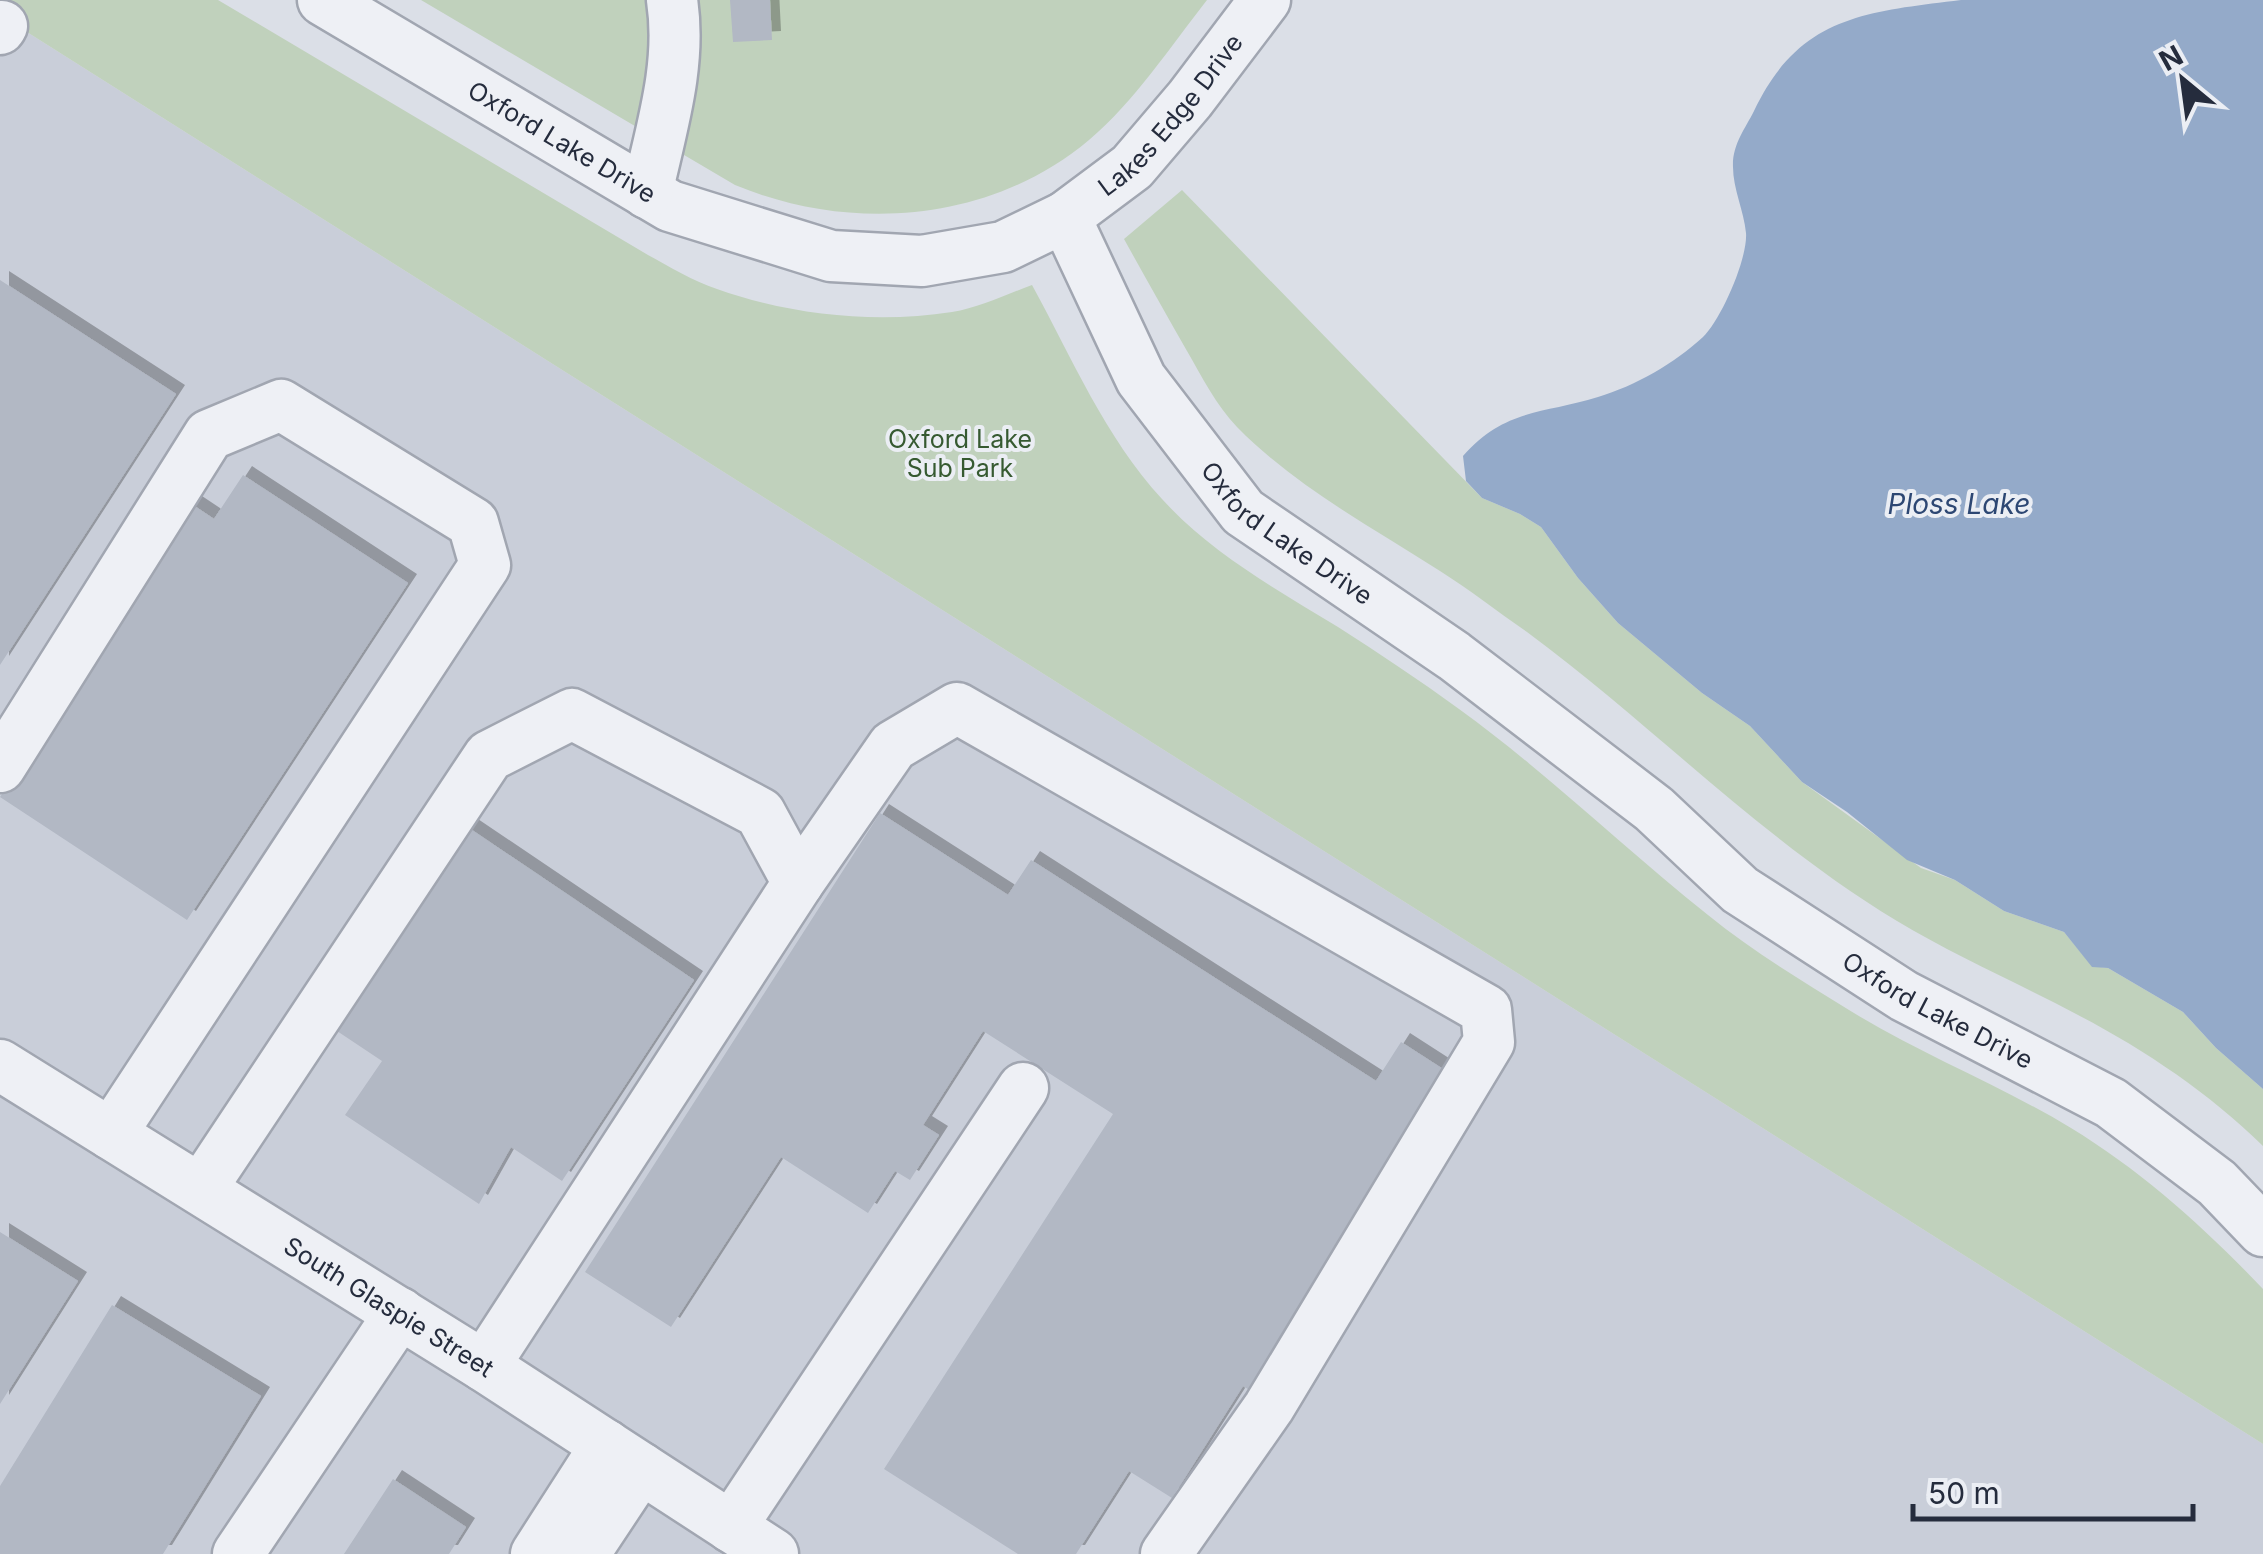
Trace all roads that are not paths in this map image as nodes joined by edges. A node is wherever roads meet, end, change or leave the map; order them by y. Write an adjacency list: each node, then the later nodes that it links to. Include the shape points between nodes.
1 (323, 0): 4 (street, Oxford Lake Drive)
2 (672, 0): 4 (street, via 675,60)
3 (1264, 0): 5 (street, Lakes Edge Drive, via 1132,166)
4 (647, 193): 5 (street, Oxford Lake Drive, via 831,256 922,261 1003,248)
5 (1065, 217): 12 (street, Oxford Lake Drive, via 1141,379 1243,512 1454,656 1654,809 1740,890 1904,996 2111,1103 2217,1183)
6 (0, 767): 10 (street, via 209,435 281,405 473,523 486,566)
7 (798, 882): 11 (street, via 760,814 572,714 488,756); 14 (street); 21 (street, via 892,746 956,708 1486,1010 1489,1042 1269,1407)
8 (0, 1066): 10 (street, South Glaspie Street)
9 (1023, 1088): 16 (street)
10 (111, 1134): 11 (street, South Glaspie Street)
11 (201, 1189): 13 (street, South Glaspie Street)
12 (2263, 1232)
13 (400, 1313): 14 (street, South Glaspie Street); 17 (street)
14 (484, 1366): 15 (street, South Glaspie Street)
15 (623, 1456): 16 (street, South Glaspie Street); 18 (street); 19 (street)
16 (731, 1527): 20 (street, South Glaspie Street)
17 (238, 1554)
18 (536, 1554)
19 (584, 1554)
20 (773, 1554)
21 (1166, 1554)

